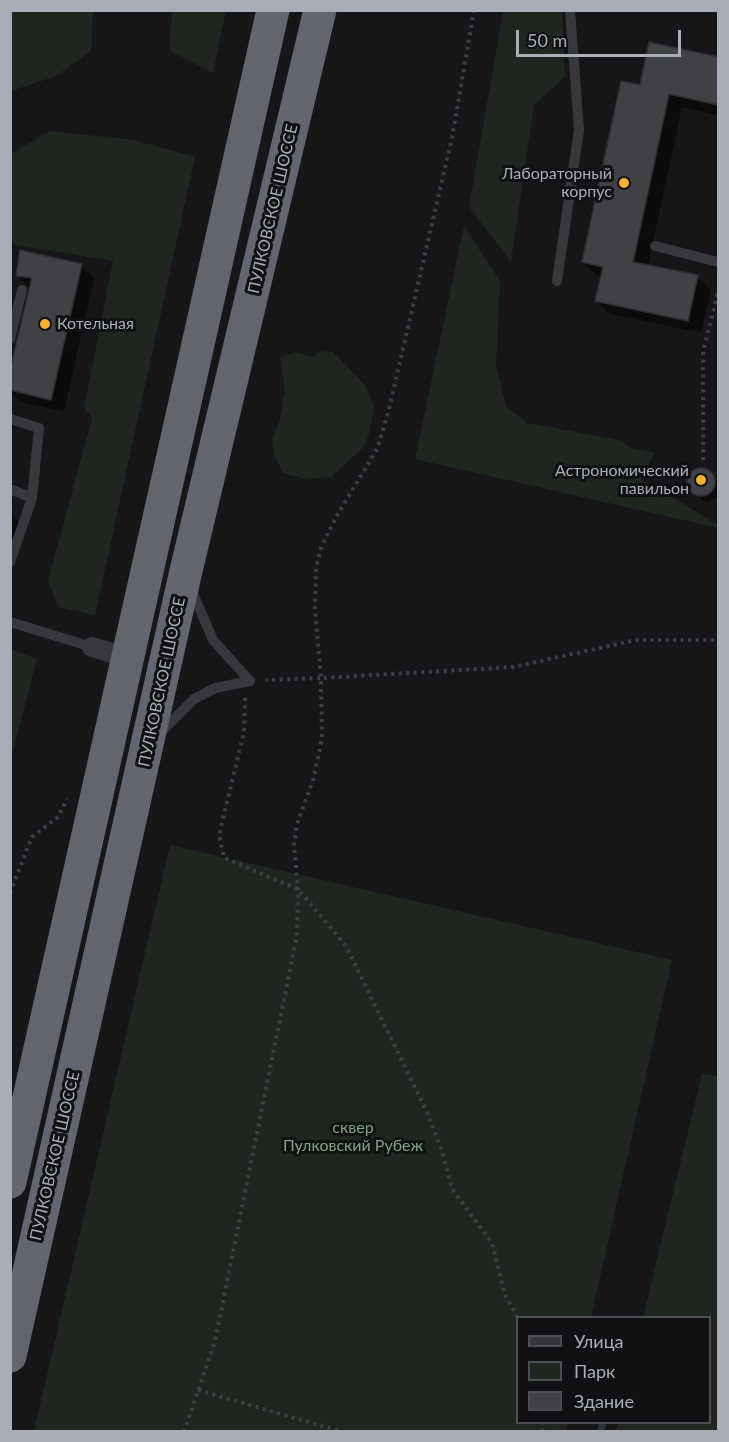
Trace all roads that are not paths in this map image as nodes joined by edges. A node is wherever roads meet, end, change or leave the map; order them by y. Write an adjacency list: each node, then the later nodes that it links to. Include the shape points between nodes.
1 (273, 10): 16 (highway)
2 (320, 10): 13 (highway, ПУЛКОВСКОЕ ШОССЕ)
3 (570, 10): 6 (lane, via 579,130)
4 (655, 246): 5 (lane)
5 (718, 262)
6 (557, 281)
7 (22, 290): 8 (lane)
8 (10, 339)
9 (10, 418): 11 (lane, via 39,428)
10 (10, 489): 11 (lane)
11 (32, 498): 12 (lane)
12 (10, 562)
13 (185, 575): 17 (highway, ПУЛКОВСКОЕ ШОССЕ); 17 (lane, via 213,640 250,681 215,688 194,699)
14 (10, 622): 15 (lane)
15 (92, 646): 16 (street)
16 (128, 658): 18 (highway)
17 (147, 746): 19 (highway, ПУЛКОВСКОЕ ШОССЕ)
18 (10, 1182)
19 (10, 1356)

